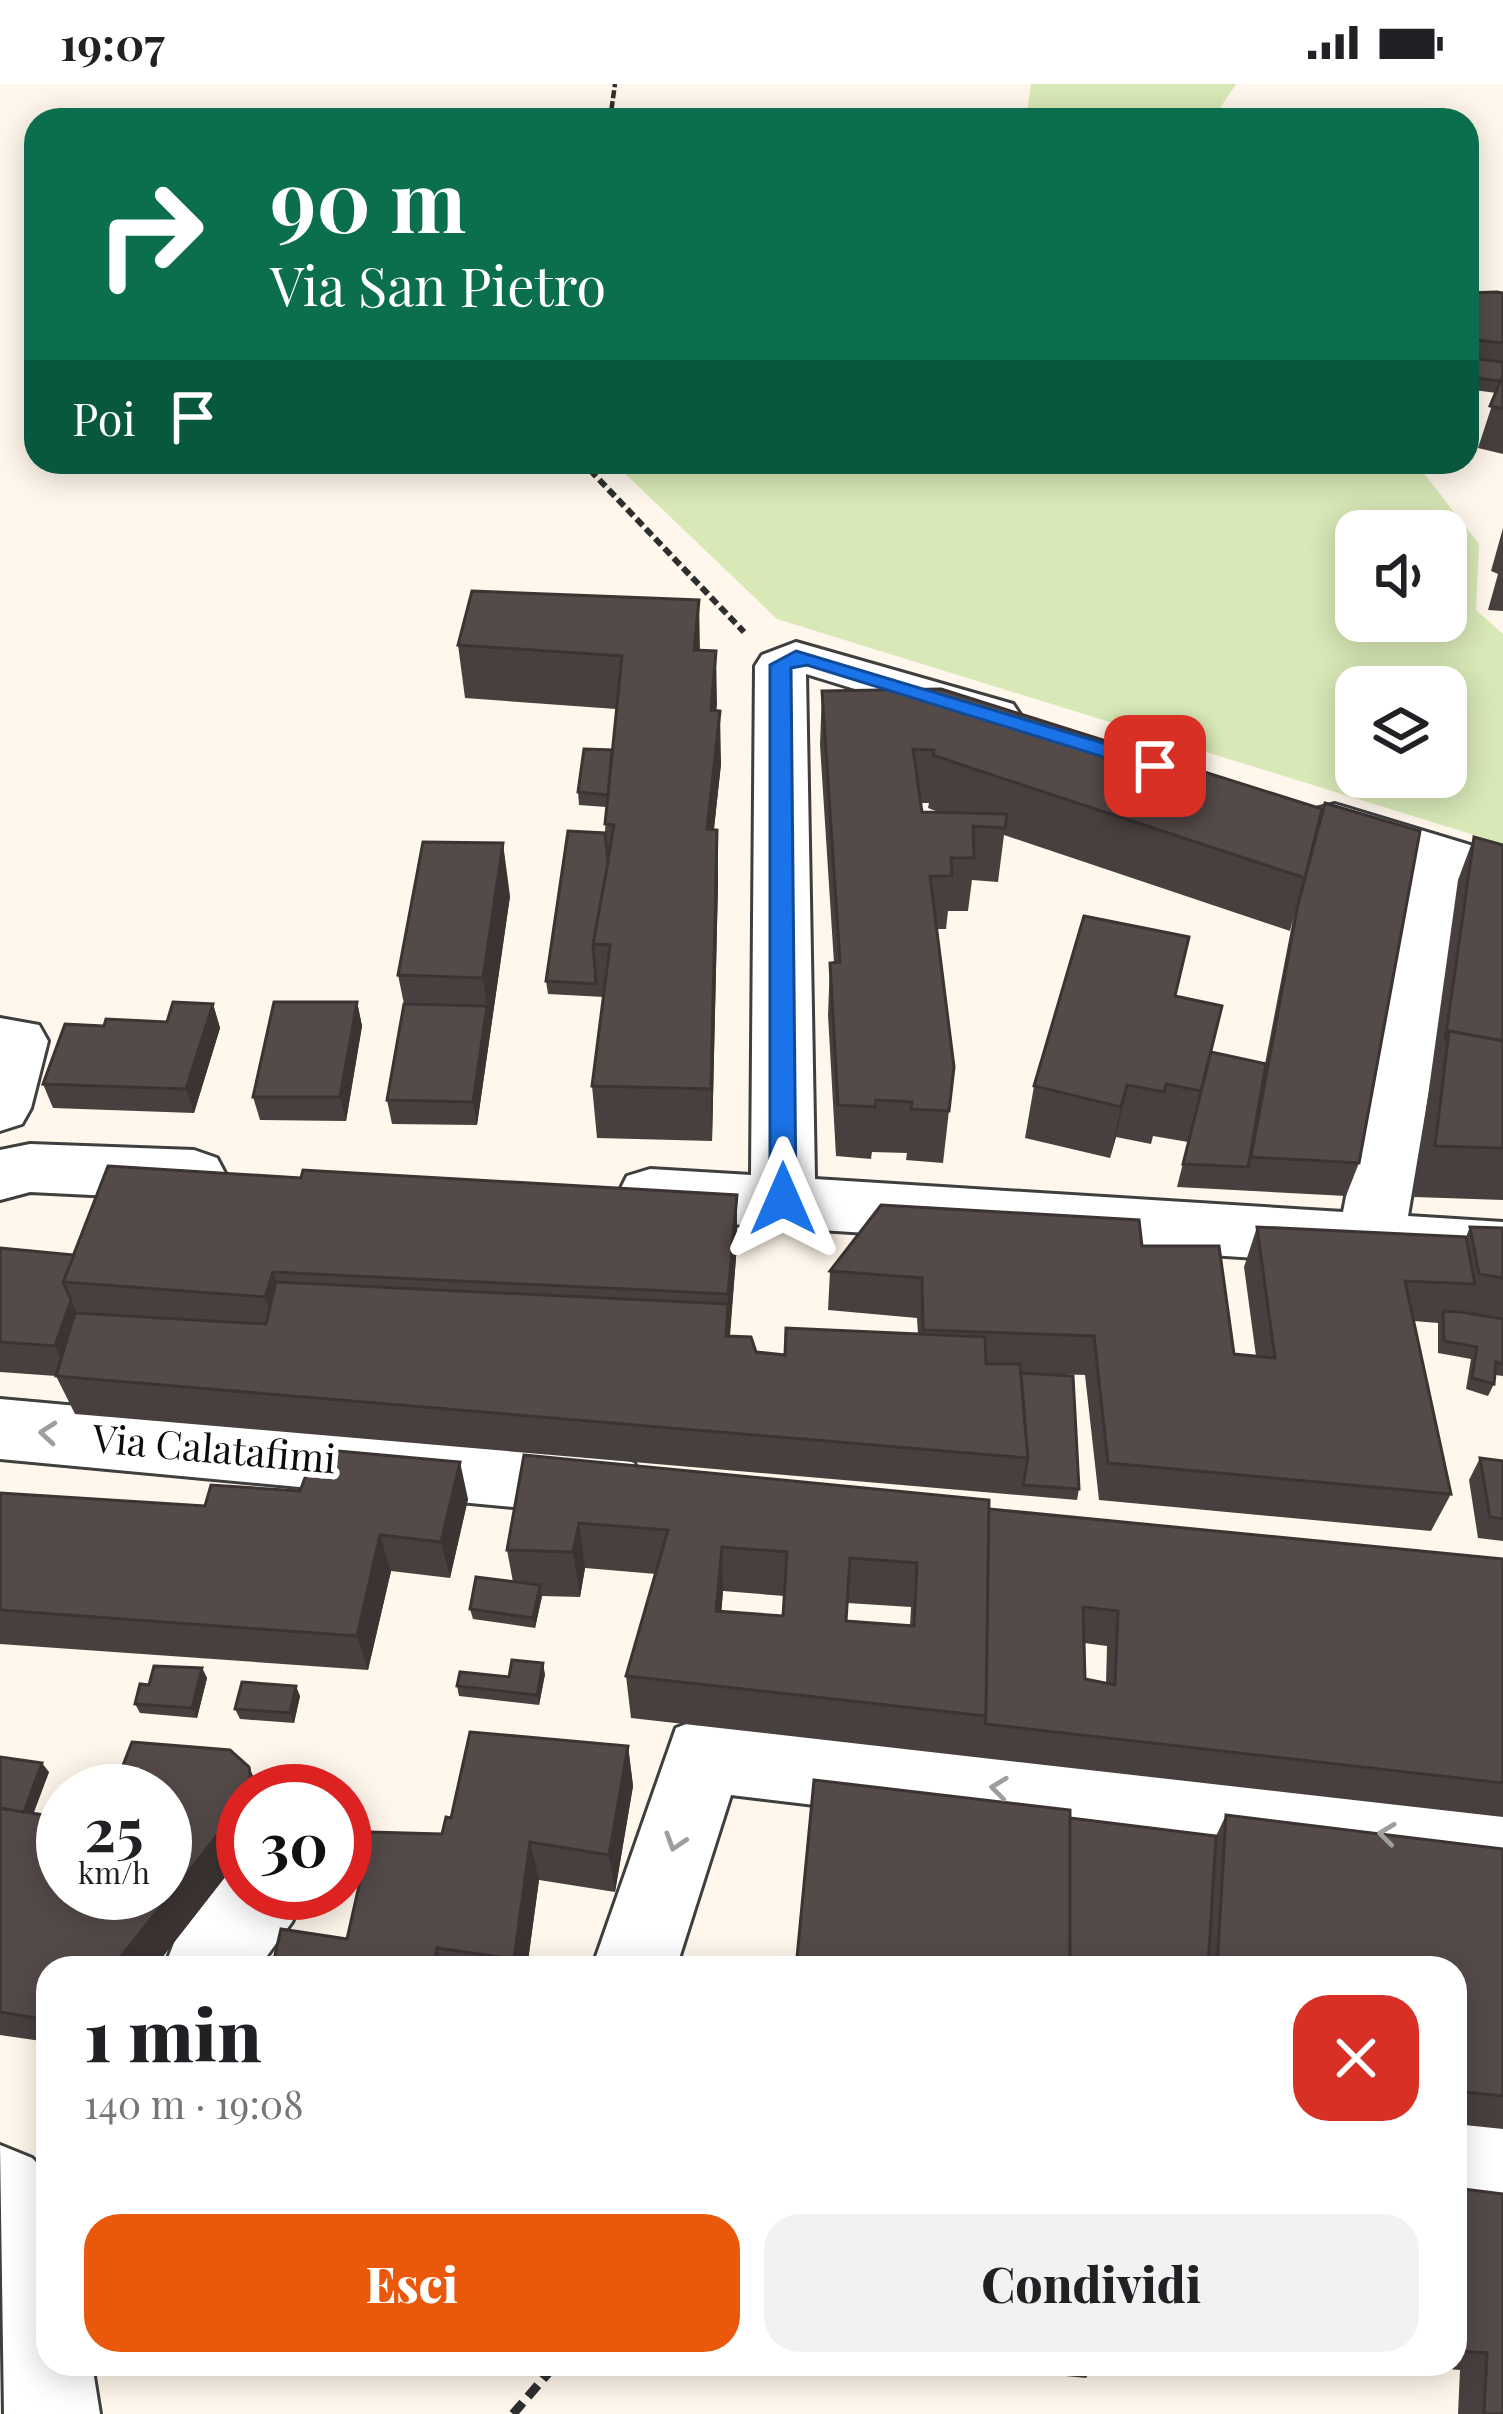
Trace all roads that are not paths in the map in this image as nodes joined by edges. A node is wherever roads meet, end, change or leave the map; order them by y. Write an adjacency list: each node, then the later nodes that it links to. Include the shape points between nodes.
1 (1037, 729): 10 (street, via 788,661)
2 (1286, 807): 3 (street)
3 (1441, 855): 4 (street); 11 (street)
4 (1503, 874)
5 (0, 1040): 6 (street, via 18,1041)
6 (0, 1108)
7 (0, 1175): 8 (street, via 30,1168)
8 (241, 1177)
9 (593, 1191): 10 (street)
10 (783, 1199): 11 (street)
11 (1371, 1239): 12 (street)
12 (1503, 1248)
13 (0, 1429): 14 (street, Via Calatafimi, one-way to 13)
14 (668, 1490)
15 (1503, 1847): 18 (street, one-way to 18, via 704,1754)
16 (242, 1920): 17 (street)
17 (215, 1956)
18 (638, 1956)
19 (1467, 2153): 20 (street)
20 (1503, 2156)
21 (23, 2192): 22 (street)
22 (36, 2292)
23 (47, 2376): 24 (street)
24 (52, 2414)

